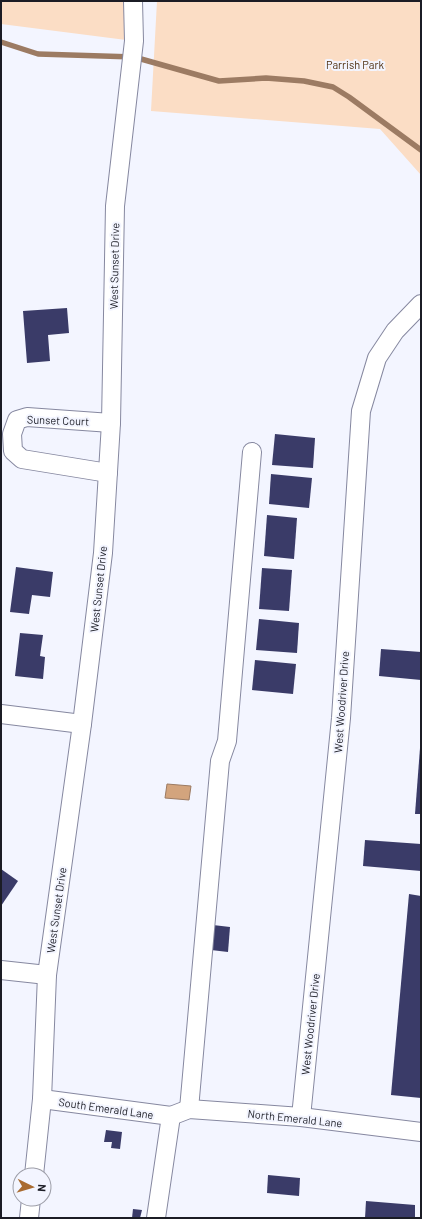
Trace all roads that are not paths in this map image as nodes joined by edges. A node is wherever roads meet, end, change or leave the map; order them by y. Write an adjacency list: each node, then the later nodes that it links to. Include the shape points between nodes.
1 (134, 1): 3 (street, West Sunset Drive, via 134,41 115,206)
2 (421, 304): 13 (street, West Woodriver Drive, via 394,331 377,358 360,411 341,718)
3 (111, 423): 5 (street, West Sunset Drive); 5 (street, Sunset Court, via 27,417 17,420 12,434 13,452 22,459)
4 (252, 452): 11 (street, via 228,741 220,761)
5 (108, 473): 7 (street, West Sunset Drive, via 102,553)
6 (1, 714): 7 (street)
7 (82, 724): 9 (street, West Sunset Drive)
8 (1, 970): 9 (street)
9 (48, 975): 10 (street, West Sunset Drive)
10 (42, 1099): 12 (street, South Emerald Lane); 15 (street, West Sunset Drive)
11 (189, 1109): 12 (street, North Emerald Lane); 13 (street, North Emerald Lane)
12 (171, 1116): 18 (street)
13 (301, 1117): 14 (street, North Emerald Lane)
14 (421, 1132)
15 (35, 1167)
16 (30, 1207): 17 (street)
17 (29, 1218)
18 (156, 1218)

